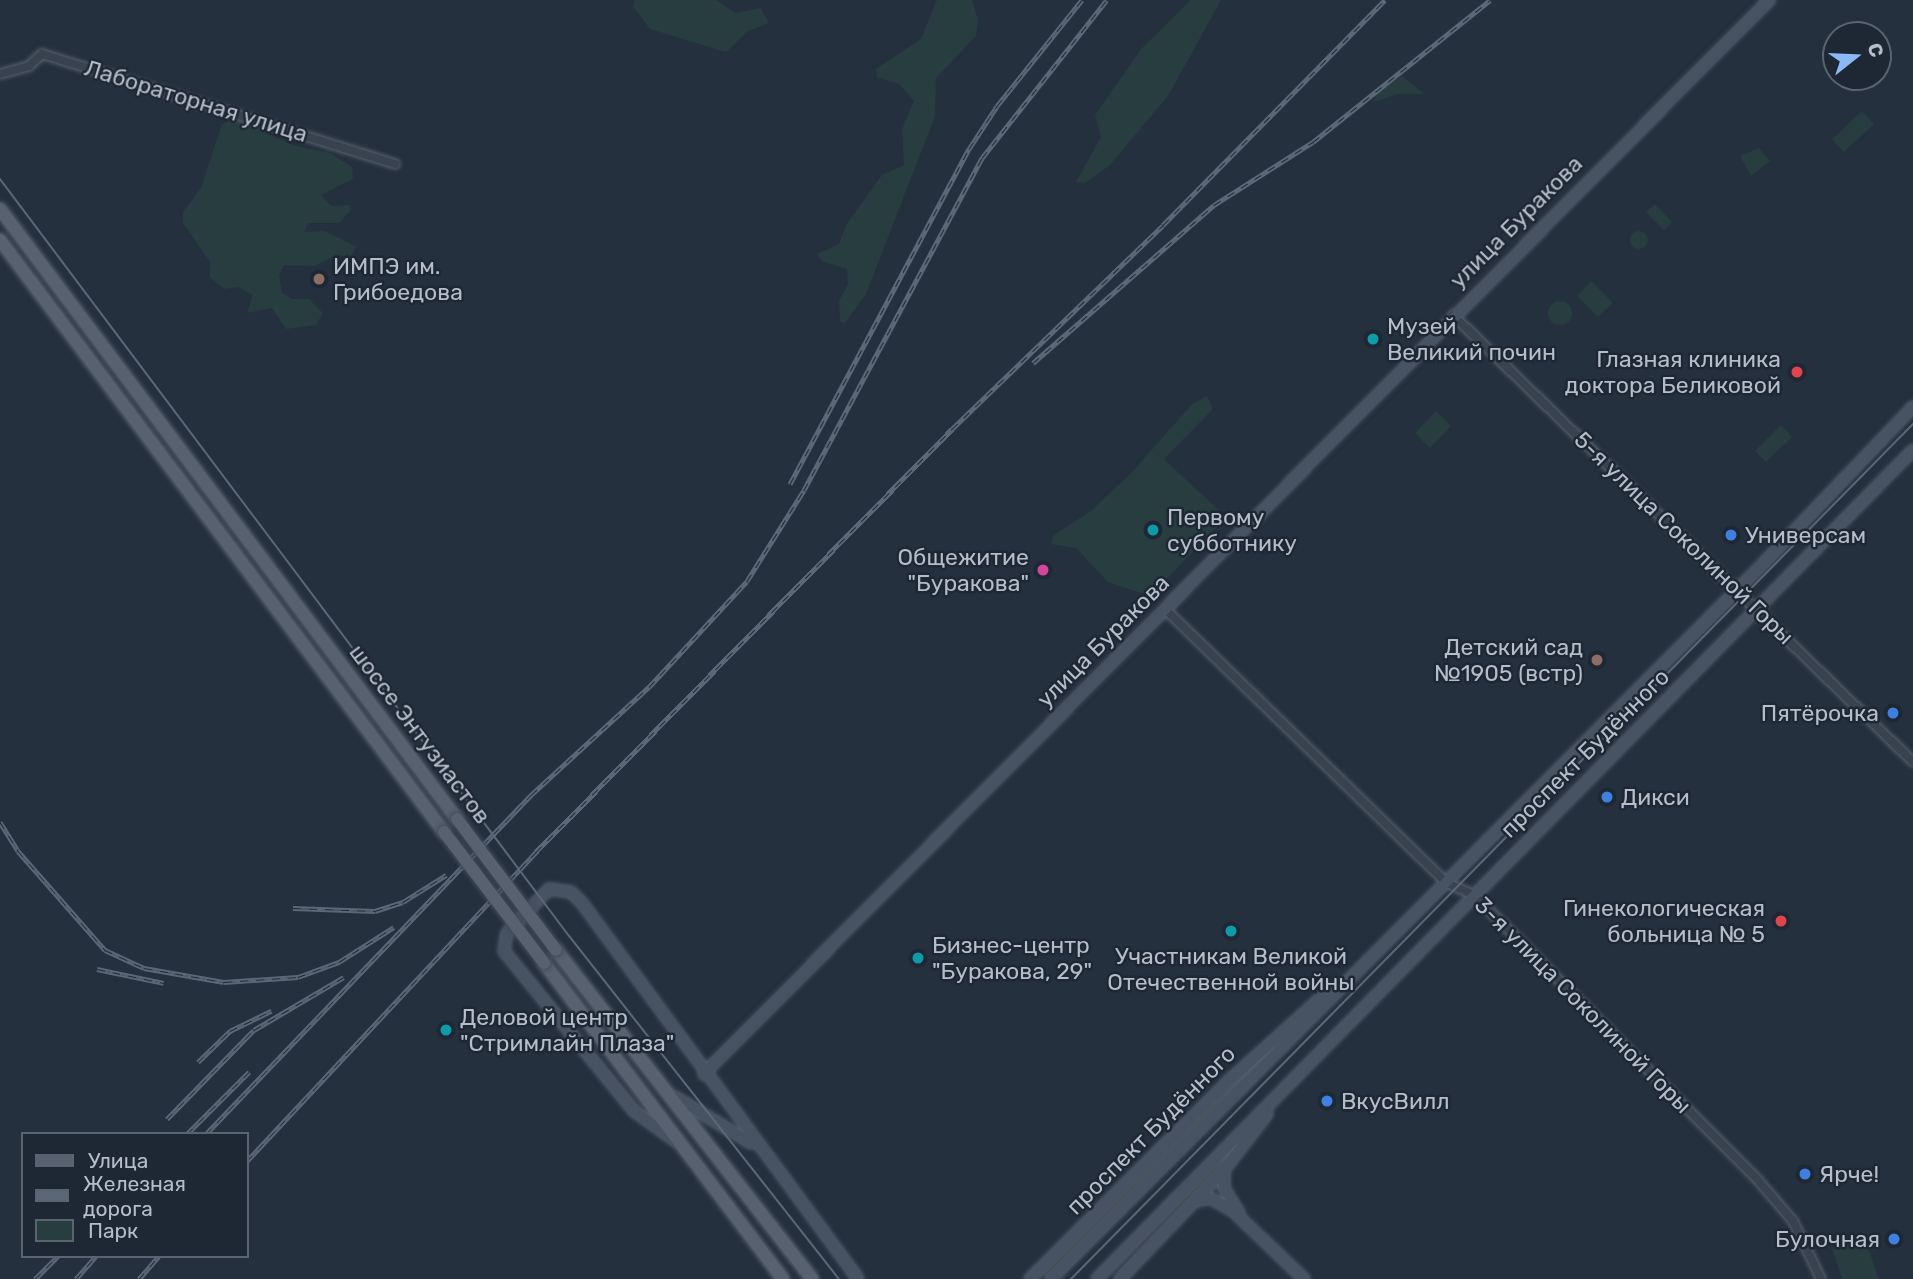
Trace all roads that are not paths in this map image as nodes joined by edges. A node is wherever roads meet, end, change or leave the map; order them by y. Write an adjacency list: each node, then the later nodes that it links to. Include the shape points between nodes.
1 (1769, 0): 6 (main road, улица Буракова)
2 (0, 74): 3 (street, Лабораторная улица, via 29,66 42,54)
3 (395, 164)
4 (0, 209): 17 (main road, шоссе Энтузиастов, bridge)
5 (0, 240): 18 (main road, шоссе Энтузиастов, bridge)
6 (1453, 314): 9 (street, 5-я улица Соколиной Горы); 11 (main road, улица Буракова)
7 (1913, 407): 9 (main road, проспект Будённого)
8 (1913, 450): 10 (main road, проспект Будённого)
9 (1738, 589): 10 (street, 5-я улица Соколиной Горы); 13 (main road, проспект Будённого)
10 (1757, 608): 12 (street, 5-я улица Соколиной Горы); 14 (main road, проспект Будённого)
11 (1165, 609): 13 (street, 3-я улица Соколиной Горы); 16 (main road, улица Буракова)
12 (1913, 762)
13 (1447, 883): 14 (street, 3-я улица Соколиной Горы); 15 (main road, проспект Будённого)
14 (1474, 895): 19 (main road, проспект Будённого, via 1287,1087); 32 (street, 3-я улица Соколиной Горы, via 1774,1197 1800,1232)
15 (1368, 960): 27 (main road, проспект Будённого, via 1232,1078); 28 (main road, проспект Будённого)
16 (704, 1074): 18 (main road, via 571,892 549,889 507,933 504,951 606,1079 641,1117); 20 (main road)
17 (659, 1083): 20 (main road, via 684,1105 737,1131); 25 (main road, шоссе Энтузиастов)
18 (679, 1143): 24 (main road, шоссе Энтузиастов)
19 (1236, 1146): 21 (main road, проспект Будённого); 29 (main road, проспект Будённого)
20 (764, 1153): 26 (main road)
21 (1224, 1170): 22 (main road, проспект Будённого); 23 (main road, via 1226,1192)
22 (1194, 1201): 23 (main road, via 1218,1201); 30 (main road, проспект Будённого)
23 (1244, 1221): 31 (main road)
24 (783, 1279)
25 (812, 1279)
26 (858, 1279)
27 (1030, 1279)
28 (1051, 1279)
29 (1097, 1279)
30 (1119, 1279)
31 (1304, 1279)
32 (1821, 1279)

